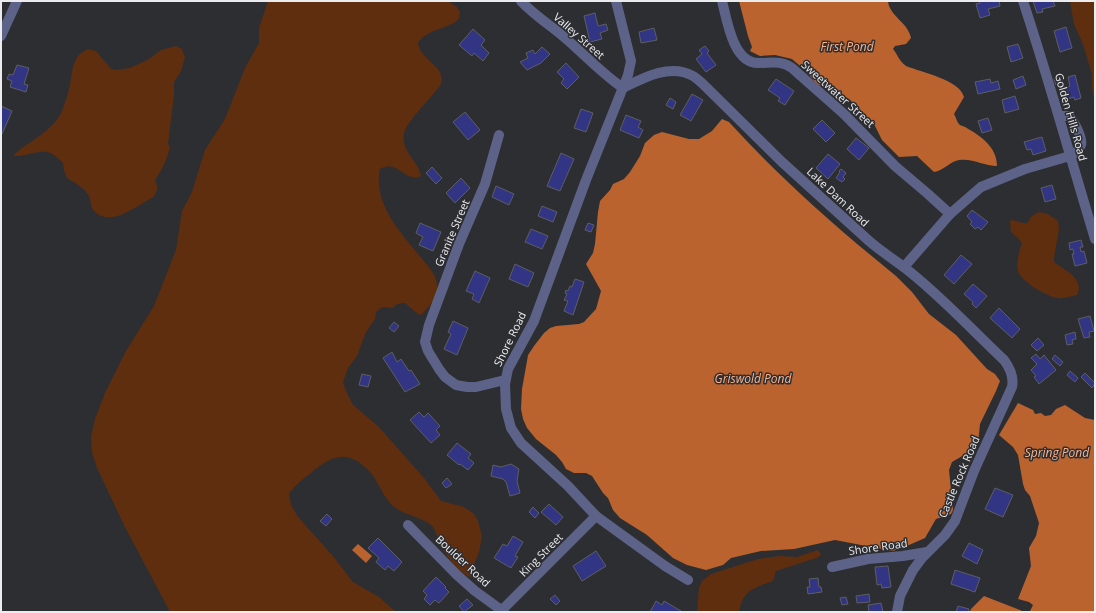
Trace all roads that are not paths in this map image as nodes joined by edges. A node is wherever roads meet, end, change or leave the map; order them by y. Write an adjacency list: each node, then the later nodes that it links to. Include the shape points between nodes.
1 (18, 1): 6 (street)
2 (521, 1): 7 (street, Valley Street)
3 (616, 1): 7 (street, Shore Road, via 631,63)
4 (722, 1): 11 (street, Sweetwater Street, via 733,39 743,57 752,62 779,62 792,68 855,124 895,166)
5 (1024, 1): 8 (street, Golden Hills Road)
6 (1, 36)
7 (623, 88): 13 (street, Lake Dam Road, via 665,72 677,71 693,76 880,251); 14 (street, Shore Road, via 534,321 508,368)
8 (1059, 116): 10 (street, Golden Hills Road); 10 (street, via 1070,117 1080,138 1081,144)
9 (499, 135): 14 (street, Granite Street, via 482,190 459,244 425,340 428,351 439,369 456,385 471,387)
10 (1070, 156): 11 (street, via 1025,169 987,184); 12 (street, Golden Hills Road)
11 (950, 214): 13 (street)
12 (1095, 240)
13 (904, 267): 15 (street, Lake Dam Road, via 1004,360 1012,375)
14 (506, 380): 16 (street, Shore Road, via 505,402 514,435)
15 (1012, 387): 18 (street, Castle Rock Road, via 955,521)
16 (596, 516): 20 (street, Shore Road); 21 (street, King Street)
17 (408, 525): 21 (street, Boulder Road, via 457,575)
18 (927, 552): 19 (street, Shore Road, via 868,559); 22 (street, Castle Rock Road, via 904,587)
19 (832, 567)
20 (688, 580)
21 (503, 611)
22 (898, 612)

